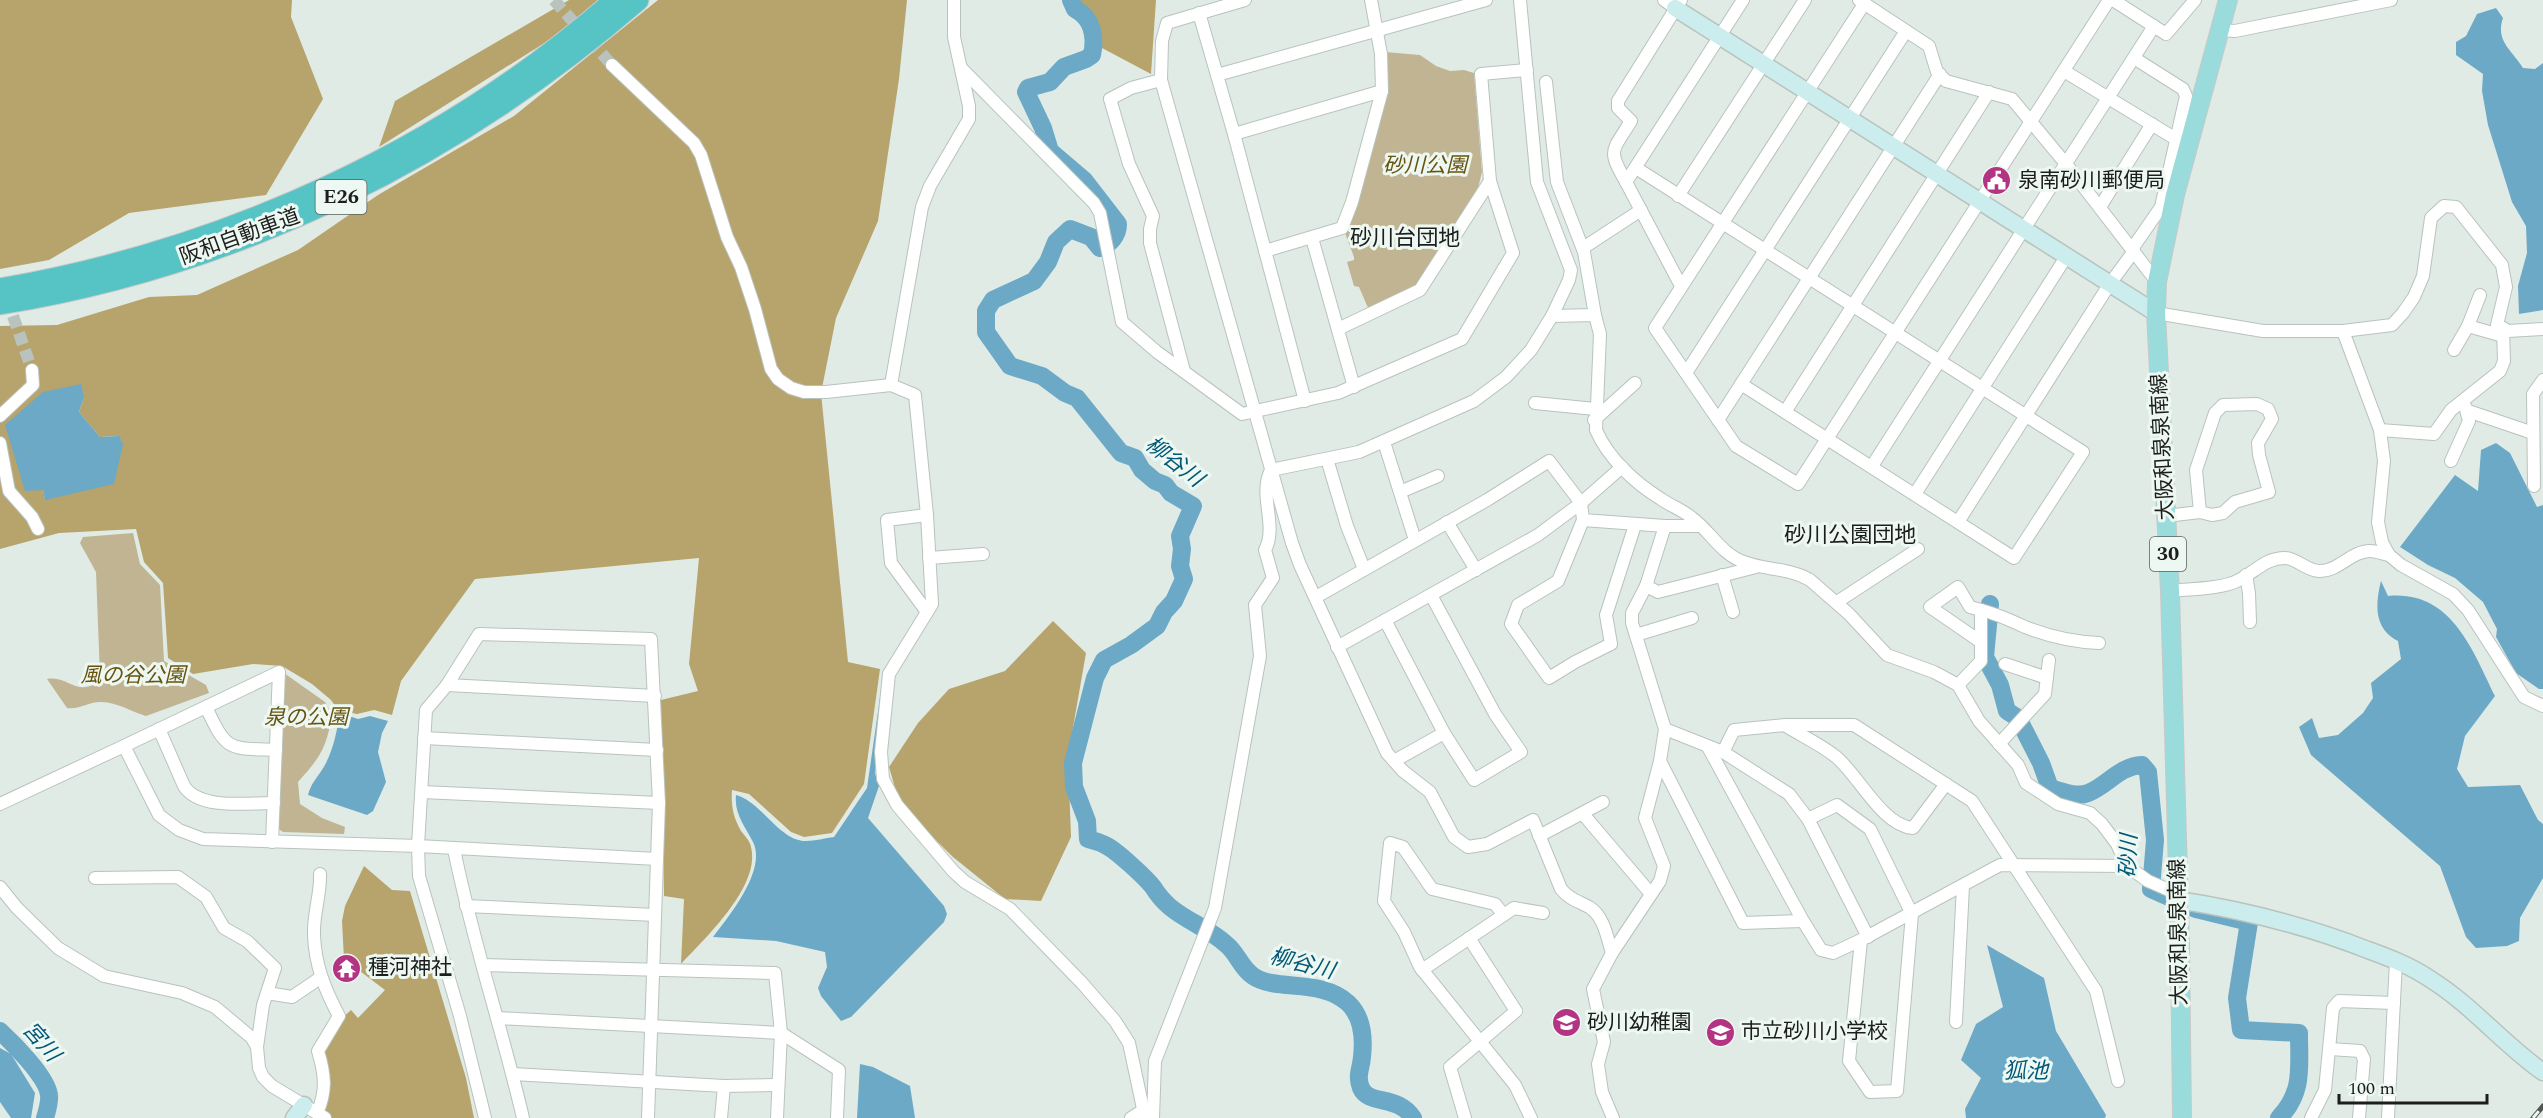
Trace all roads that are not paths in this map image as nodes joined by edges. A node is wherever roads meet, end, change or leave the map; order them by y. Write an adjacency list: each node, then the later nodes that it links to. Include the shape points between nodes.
1 (615, 0): 63 (highway, 阪和自動車道 / E26, via 558,47 464,113 309,196 140,256)
2 (638, 0): 65 (highway, 阪和自動車道 / E26, via 568,58 472,126 314,210 142,272)
3 (954, 0): 25 (street, via 954,38)
4 (1245, 0): 16 (street)
5 (1371, 0): 18 (street)
6 (1486, 0): 18 (street)
7 (1520, 0): 26 (street)
8 (1743, 0): 21 (street)
9 (1805, 0): 23 (street)
10 (2111, 0): 17 (street); 27 (street)
11 (2195, 0): 17 (street, via 2166,34)
12 (2228, 0): 19 (main road, 大阪和泉泉南線 / 30)
13 (2391, 0): 19 (street, via 2235,31)
14 (1862, 2): 20 (street); 33 (street)
15 (1673, 3): 21 (street); 46 (street, via 1617,101 1618,108 1631,121 1612,152)
16 (1198, 13): 29 (street); 30 (street, via 1167,23 1162,41)
17 (2154, 26): 22 (street)
18 (1377, 29): 29 (street); 32 (street)
19 (2219, 30): 60 (main road, 大阪和泉泉南線 / 30, via 2175,195)
20 (1906, 31): 28 (street, via 1929,46); 36 (street)
21 (1720, 36): 23 (street); 43 (street)
22 (2134, 58): 35 (street); 40 (street, via 2183,89 2186,96)
23 (1763, 64): 33 (street); 47 (street)
24 (612, 65): 84 (street, via 694,143 701,155 727,237 745,278 771,369 778,379 804,392)
25 (960, 68): 79 (street, via 1094,202 1100,213 1122,322); 84 (street, via 969,119 922,207)
26 (1527, 70): 45 (street, via 1481,74); 69 (street, via 1537,182 1571,270)
27 (2064, 70): 35 (street); 37 (street)
28 (1940, 74): 34 (street, via 1946,81); 41 (street)
29 (1217, 75): 39 (street)
30 (1161, 80): 79 (street, via 1110,99 1129,164 1153,216 1150,243); 90 (street)
31 (1546, 82): 54 (street, via 1557,182)
32 (1382, 91): 39 (street); 53 (street, via 1342,228)
33 (1807, 92): 36 (street); 51 (street)
34 (1989, 93): 37 (street, via 2012,99); 44 (street)
35 (2108, 98): 38 (street); 42 (street)
36 (1850, 120): 41 (street); 55 (street)
37 (2032, 122): 42 (street); 48 (street)
38 (2152, 124): 40 (street); 49 (street)
39 (1234, 134): 57 (street)
40 (2176, 139): 56 (street, via 2161,207)
41 (1893, 147): 44 (street); 59 (street)
42 (2066, 164): 49 (street); 52 (street)
43 (1636, 168): 46 (street); 47 (street)
44 (1937, 176): 48 (street); 66 (street)
45 (1490, 182): 71 (street, via 1420,290); 85 (street, via 1513,253 1477,317 1462,339)
46 (1626, 182): 50 (street)
47 (1678, 195): 51 (street)
48 (1978, 202): 52 (street); 75 (street)
49 (2100, 207): 56 (street)
50 (1641, 210): 54 (street); 62 (street)
51 (1724, 223): 55 (street); 62 (street)
52 (2025, 231): 58 (street); 77 (street)
53 (1312, 238): 57 (street); 71 (street)
54 (1583, 248): 68 (street)
55 (1766, 250): 59 (street); 80 (street)
56 (2133, 250): 60 (street); 61 (street)
57 (1265, 251): 87 (street)
58 (2066, 257): 61 (street); 86 (street)
59 (1808, 278): 66 (street); 83 (street)
60 (2157, 282): 67 (main road, 大阪和泉泉南線 / 30)
61 (2109, 285): 67 (street); 94 (street)
62 (1681, 286): 80 (street, via 1655,328)
63 (0, 289)
64 (2480, 295): 70 (street)
65 (0, 304)
66 (1853, 307): 75 (street); 91 (street)
67 (2156, 313): 73 (street, via 2264,331); 113 (main road, 大阪和泉泉南線 / 30)
68 (1595, 315): 69 (street); 92 (street, via 1599,334)
69 (1552, 316): 99 (street, via 1531,350 1474,401)
70 (2468, 326): 74 (street); 76 (street)
71 (1338, 329): 85 (street)
72 (2543, 329): 74 (street)
73 (2343, 331): 74 (street, via 2392,325 2403,313 2422,276 2431,218 2444,206 2456,207 2502,265 2506,287 2497,325); 96 (street)
74 (2503, 332): 89 (street, via 2504,361 2500,371)
75 (1896, 334): 77 (street); 98 (street)
76 (2454, 350)
77 (1940, 361): 86 (street); 103 (street)
78 (32, 370): 93 (street, via 33,385)
79 (1184, 371): 90 (street, via 1242,414)
80 (1686, 373): 95 (street)
81 (2543, 380): 97 (street, via 2533,394)
82 (1635, 383): 92 (street)
83 (1741, 384): 91 (street); 95 (street)
84 (891, 385): 112 (street, via 915,395)
85 (1354, 387): 87 (street)
86 (1983, 387): 94 (street); 109 (street)
87 (1305, 401): 90 (street)
88 (1535, 403): 92 (street)
89 (2465, 406): 96 (street, via 2451,410 2434,434); 97 (street); 102 (street, via 2469,421)
90 (1254, 412): 105 (street)
91 (1785, 412): 98 (street)
92 (1595, 415): 104 (street, via 1599,439)
93 (0, 416)
94 (2025, 416): 116 (street); 116 (street, via 2083,452 2014,558)
95 (1718, 420): 98 (street, via 1736,446 1798,484)
96 (2380, 430): 124 (street, via 2384,461 2378,522)
97 (2534, 433): 107 (street)
98 (1828, 438): 103 (street)
99 (1384, 442): 101 (street); 108 (street)
100 (0, 443): 120 (street, via 9,491)
101 (1327, 459): 105 (street); 127 (street)
102 (2451, 460)
103 (1872, 466): 109 (street)
104 (1622, 467): 110 (street); 119 (street, via 1658,498)
105 (1271, 470): 134 (street, via 1292,543); 227 (street, via 1265,480 1270,541 1265,550 1273,578 1255,605 1260,656 1215,908 1155,1061)
106 (1438, 476): 108 (street)
107 (2534, 486)
108 (1400, 492): 121 (street)
109 (1915, 494): 116 (street)
110 (1581, 503): 114 (street); 115 (street, via 1549,460); 128 (street, via 1538,535)
111 (2200, 512): 111 (street, via 2196,470 2216,413 2223,405 2257,404 2268,409 2272,419 2258,443 2269,492 2235,502 2223,513); 113 (street)
112 (927, 515): 125 (street); 137 (street, via 887,520 891,563)
113 (2166, 516): 132 (main road, 大阪和泉泉南線 / 30)
114 (1583, 520): 117 (street); 117 (street, via 1558,581 1518,605 1511,624 1549,678 1611,644 1606,615)
115 (1447, 522): 121 (street); 128 (street)
116 (1958, 522)
117 (1635, 525): 118 (street)
118 (1665, 526): 119 (street); 131 (street)
119 (1701, 526): 126 (street, via 1742,562)
120 (38, 529)
121 (1415, 540): 127 (street)
122 (1918, 549): 135 (street)
123 (983, 554): 125 (street)
124 (2389, 555): 130 (street, via 2369,551 2319,572 2288,558 2273,560); 152 (street, via 2453,594 2468,610 2524,697)
125 (929, 558): 137 (street, via 932,604)
126 (1760, 566): 129 (street); 135 (street, via 1803,576)
127 (1364, 569): 134 (street)
128 (1476, 570): 133 (street)
129 (1722, 575): 131 (street, via 1658,592); 138 (street)
130 (2246, 575): 132 (street, via 2221,585); 141 (street)
131 (1646, 586): 142 (street, via 1632,613)
132 (2170, 591): 188 (main road, 大阪和泉泉南線 / 30)
133 (1431, 595): 140 (street); 158 (street, via 1495,714 1521,752 1474,780)
134 (1316, 597): 145 (street)
135 (1837, 602): 150 (street, via 1887,655)
136 (1981, 610): 143 (street); 143 (street, via 1970,607 1958,587 1929,607); 144 (street, via 2075,642)
137 (927, 612): 219 (street, via 889,674 881,752 883,779 897,806 953,871 1010,909 1115,1021 1129,1043)
138 (1733, 612)
139 (1692, 618): 142 (street)
140 (1384, 620): 145 (street); 158 (street)
141 (2250, 622)
142 (1636, 635): 156 (street)
143 (1981, 642): 150 (street, via 1981,661)
144 (2099, 643)
145 (1338, 646): 166 (street)
146 (2049, 660): 148 (street)
147 (2005, 664): 148 (street)
148 (2047, 678): 160 (street, via 2045,694)
149 (447, 685): 151 (street); 151 (street, via 479,634 651,639); 159 (street, via 426,710)
150 (1958, 685): 160 (street, via 1979,721)
151 (654, 696): 164 (street)
152 (2543, 706)
153 (206, 707): 155 (street); 163 (street, via 227,744); 163 (street, via 279,672)
154 (1785, 725): 165 (street, via 1734,730); 168 (street, via 1854,725); 168 (street, via 1836,756 1881,808 1905,827 1913,828)
155 (159, 729): 161 (street); 171 (street, via 184,786 196,798 208,802)
156 (1665, 729): 162 (street); 167 (street)
157 (129, 731): 161 (street)
158 (1444, 733): 166 (street)
159 (424, 738): 164 (street); 169 (street)
160 (1999, 744): 182 (street, via 2018,765 2026,783 2044,797 2090,813 2102,824)
161 (124, 746): 173 (street); 177 (street, via 159,815 180,830 203,839)
162 (1708, 747): 165 (street); 194 (street)
163 (276, 750): 171 (street)
164 (657, 750): 172 (street)
165 (1723, 752): 175 (street, via 1789,794)
166 (1394, 761): 176 (street, via 1430,792 1447,827 1461,844 1475,848 1487,844 1533,820)
167 (1660, 761): 187 (street, via 1645,818 1664,866); 194 (street, via 1743,923)
168 (1946, 784): 181 (street, via 1972,801)
169 (422, 792): 172 (street); 178 (street)
170 (1603, 802): 174 (street)
171 (274, 803): 177 (street)
172 (659, 803): 180 (street)
173 (0, 804)
174 (1583, 814): 176 (street); 187 (street)
175 (1808, 819): 191 (street, via 1836,805 1870,829); 196 (street)
176 (1539, 836): 197 (street, via 1561,889 1567,897 1597,914)
177 (272, 842): 178 (street, via 367,848)
178 (418, 846): 179 (street); 221 (street, via 419,876)
179 (454, 849): 180 (street); 189 (street)
180 (657, 859): 192 (street)
181 (2014, 864): 182 (street); 185 (street, via 2000,865); 215 (street, via 2096,991)
182 (2127, 866): 188 (street)
183 (320, 874): 202 (street, via 314,934)
184 (95, 878): 203 (street, via 178,877 206,897 224,928 248,941 275,968)
185 (1963, 886): 191 (street); 206 (street)
186 (0, 887): 210 (street, via 58,948 104,976 183,993 215,1007)
187 (1651, 894): 197 (street)
188 (2178, 897): 198 (street, via 2341,939); 231 (main road, 大阪和泉泉南線 / 30)
189 (466, 906): 192 (street); 199 (street)
190 (1543, 913): 193 (street, via 1514,908)
191 (1912, 914): 196 (street); 196 (street, via 1898,1091 1870,1092 1849,1060)
192 (655, 915): 201 (street)
193 (1503, 915): 195 (street); 200 (street, via 1495,904 1432,889 1403,847 1390,843 1384,901)
194 (1803, 921): 196 (street, via 1821,950 1833,953)
195 (1469, 938): 200 (street); 209 (street, via 1516,1011)
196 (1864, 938)
197 (1612, 953): 230 (street, via 1593,989 1604,1042 1598,1064 1602,1092)
198 (2396, 961): 204 (street); 212 (street, via 2432,979)
199 (483, 965): 201 (street); 205 (street)
200 (1422, 970): 209 (street)
201 (653, 971): 207 (street); 208 (street, via 775,974)
202 (320, 978): 203 (street, via 292,997); 218 (street, via 339,1016 318,1051 325,1085)
203 (267, 993): 210 (street)
204 (2394, 1003): 211 (street, via 2339,1001 2333,1008); 233 (street)
205 (498, 1018): 207 (street); 213 (street)
206 (1956, 1022)
207 (651, 1026): 208 (street); 214 (street)
208 (781, 1033): 216 (street); 226 (street, via 839,1070)
209 (1480, 1042): 228 (street, via 1450,1067); 229 (street, via 1515,1085)
210 (257, 1047): 218 (street, via 263,1077)
211 (2330, 1049): 220 (street, via 2360,1051 2364,1059); 232 (street, via 2325,1090)
212 (2543, 1072)
213 (513, 1074): 214 (street); 222 (street)
214 (648, 1081): 217 (street); 223 (street)
215 (2118, 1081)
216 (778, 1085): 217 (street); 225 (street)
217 (724, 1086): 224 (street)
218 (310, 1114)
219 (1139, 1116)
220 (2363, 1117)
221 (485, 1118)
222 (522, 1118)
223 (648, 1118)
224 (722, 1118)
225 (777, 1118)
226 (837, 1118)
227 (1153, 1118)
228 (1465, 1118)
229 (1531, 1118)
230 (1613, 1118)
231 (2182, 1118)
232 (2311, 1118)
233 (2388, 1118)

